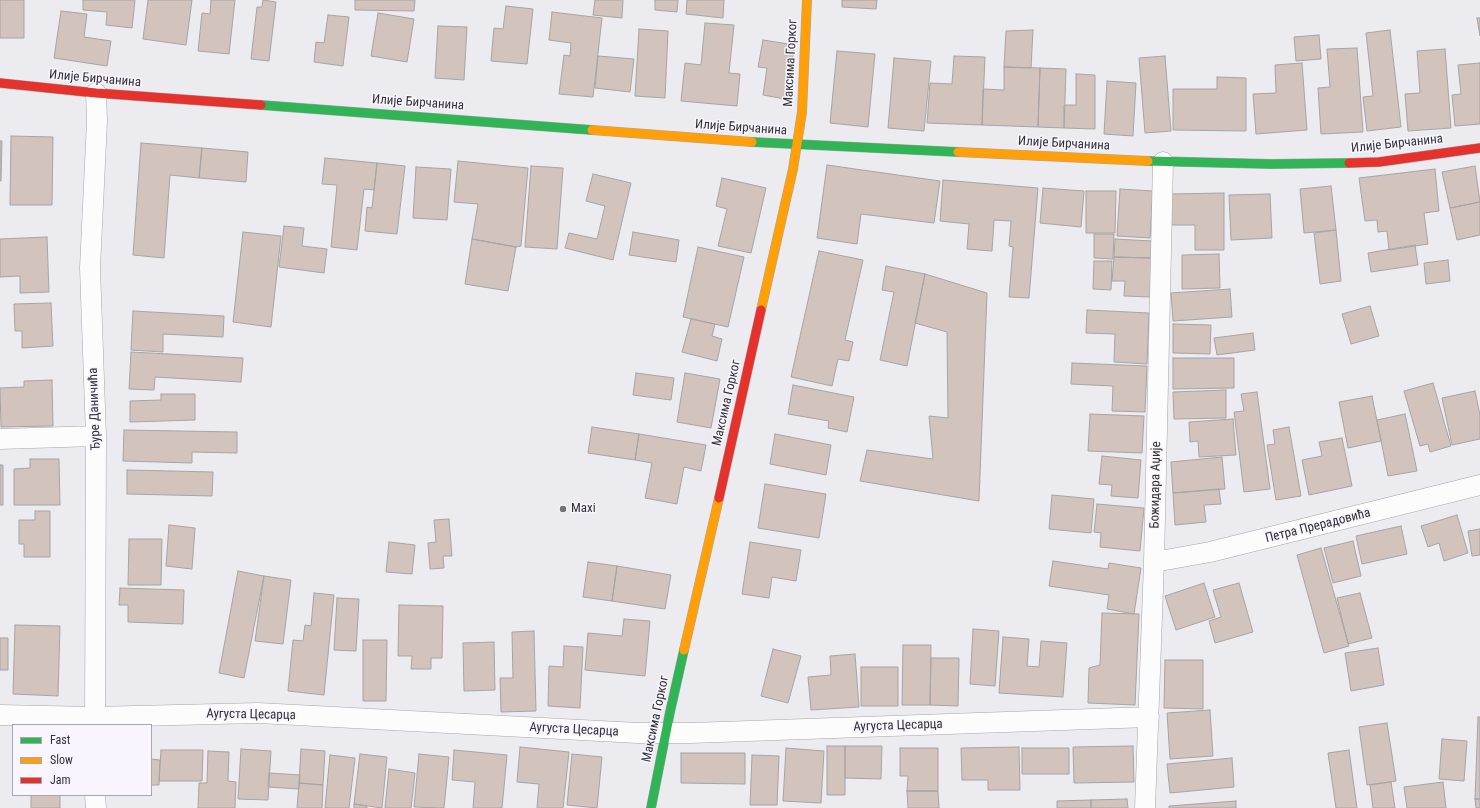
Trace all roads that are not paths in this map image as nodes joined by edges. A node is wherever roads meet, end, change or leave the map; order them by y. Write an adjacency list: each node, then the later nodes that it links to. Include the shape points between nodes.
1 (807, 0): 4 (street, Максима Горког, via 802,112)
2 (0, 83): 3 (street, Илије Бирчанина)
3 (96, 94): 4 (street, Илије Бирчанина); 7 (street, Ђуре Даничића, via 90,268)
4 (797, 144): 6 (street, Илије Бирчанина); 14 (street, Максима Горког)
5 (1480, 148): 6 (street, Илије Бирчанина, via 1379,162)
6 (1163, 162): 10 (street, Божидара Аџије)
7 (96, 436): 8 (street); 13 (street, Ђуре Даничића)
8 (0, 439)
9 (1480, 485): 10 (street, Петра Прерадовића, via 1210,552)
10 (1154, 562): 12 (street, Божидара Аџије)
11 (0, 715): 13 (street, Аугуста Цесарца)
12 (1149, 717): 14 (street, Аугуста Цесарца); 18 (street, Божидара Аџије)
13 (94, 721): 14 (street, Аугуста Цесарца, via 258,713)
14 (666, 733): 17 (street, Максима Горког)
15 (96, 796): 16 (street)
16 (96, 808)
17 (651, 808)
18 (1145, 808)

